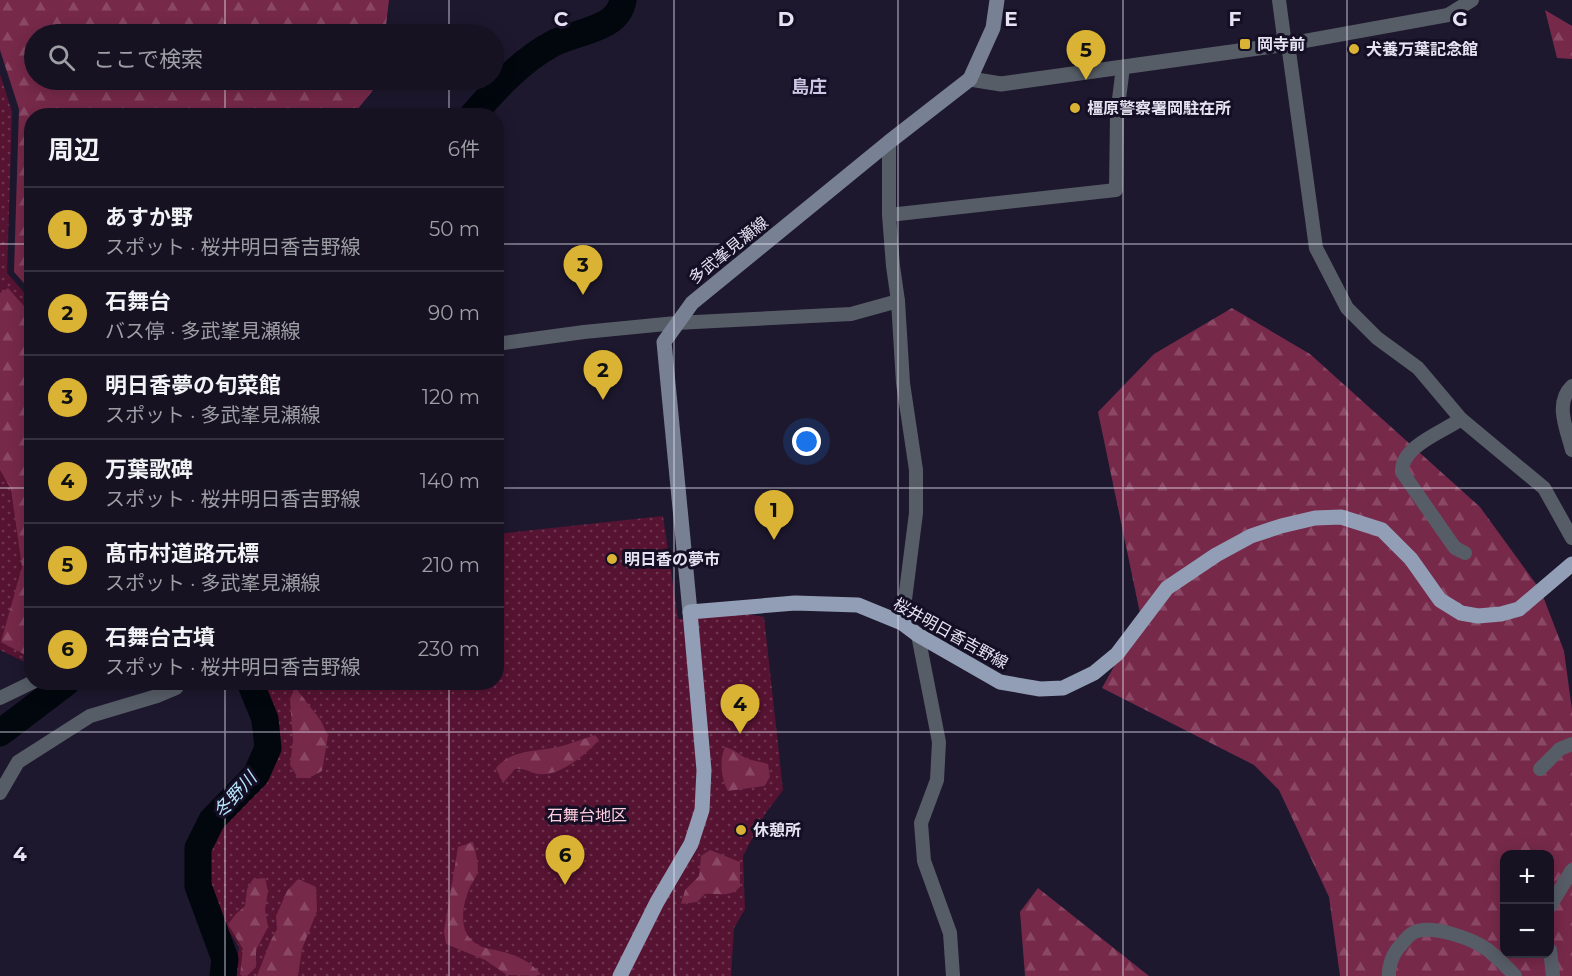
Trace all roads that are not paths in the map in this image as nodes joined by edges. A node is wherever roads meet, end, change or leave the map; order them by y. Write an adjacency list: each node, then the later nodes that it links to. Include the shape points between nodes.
1 (997, 0): 6 (main road, 多武峯見瀬線, via 993,28)
2 (1279, 0): 4 (street)
3 (1472, 0): 4 (street, via 1448,15)
4 (1287, 44): 5 (street); 13 (street, via 1316,248 1347,308 1377,338 1418,368)
5 (1123, 67): 6 (street, via 1001,84); 8 (street, via 1117,115 1116,190)
6 (970, 79): 7 (main road, 多武峯見瀬線)
7 (889, 142): 8 (street); 10 (main road, 多武峯見瀬線, via 692,303)
8 (889, 215): 9 (street)
9 (898, 301): 10 (street, via 851,314); 19 (street, via 903,383 916,470 916,513)
10 (676, 323): 11 (street); 18 (main road, 多武峯見瀬線, via 663,342)
11 (504, 343)
12 (1572, 386): 14 (street, via 1562,402)
13 (1461, 420): 15 (street, via 1544,488); 16 (street, via 1427,438 1408,455 1402,472 1455,548)
14 (1572, 450)
15 (1572, 538)
16 (1465, 553)
17 (1572, 564): 20 (main road, 桜井明日香吉野線, via 1519,609 1478,616 1461,613 1440,600 1411,559 1382,530 1341,518 1315,518 1251,536 1206,561 1167,588 1117,654 1094,673 1063,688 1040,690 1000,682)
18 (690, 612): 19 (main road, 桜井明日香吉野線, via 827,603 858,605); 30 (main road, via 704,770 702,810 691,844 657,902)
19 (902, 623): 20 (main road, 桜井明日香吉野線)
20 (918, 635): 31 (street, via 939,742 937,780 921,823 924,861 950,933)
21 (24, 686): 23 (street)
22 (171, 690): 26 (street, via 90,717 18,762)
23 (0, 698)
24 (1572, 744): 25 (street, via 1560,749)
25 (1540, 769)
26 (0, 793)
27 (1572, 870): 28 (street)
28 (1551, 904)
29 (1551, 958): 34 (street)
30 (626, 973)
31 (953, 976)
32 (1389, 976): 33 (street, via 1396,950 1412,933 1424,929 1450,933 1486,948)
33 (1515, 976)
34 (1552, 976)

